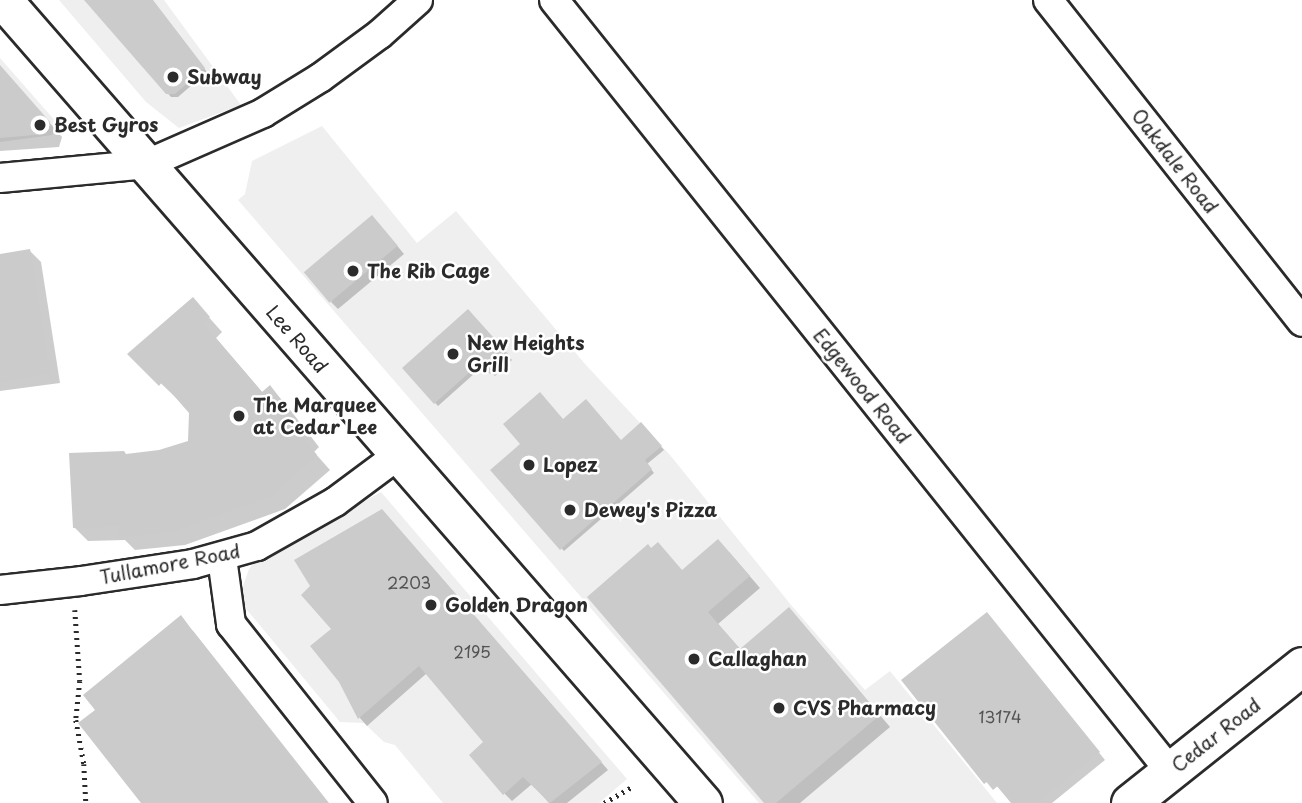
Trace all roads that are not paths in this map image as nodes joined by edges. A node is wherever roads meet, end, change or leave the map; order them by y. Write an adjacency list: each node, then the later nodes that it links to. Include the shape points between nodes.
1 (3, 0): 5 (main road, Lee Road)
2 (418, 0): 5 (street, via 320,78 263,113)
3 (554, 0): 12 (street, Edgewood Road)
4 (1048, 0): 7 (street, Oakdale Road)
5 (147, 164): 6 (street); 8 (main road, Lee Road)
6 (0, 178)
7 (1302, 322)
8 (397, 456): 9 (street, Tullamore Road, via 299,524); 14 (main road, Lee Road)
9 (222, 558): 10 (street, Tullamore Road); 13 (street, via 231,624)
10 (0, 590)
11 (1302, 666): 12 (main road, Cedar Road)
12 (1170, 771): 15 (main road, Cedar Road)
13 (373, 803)
14 (703, 803)
15 (1130, 803)

